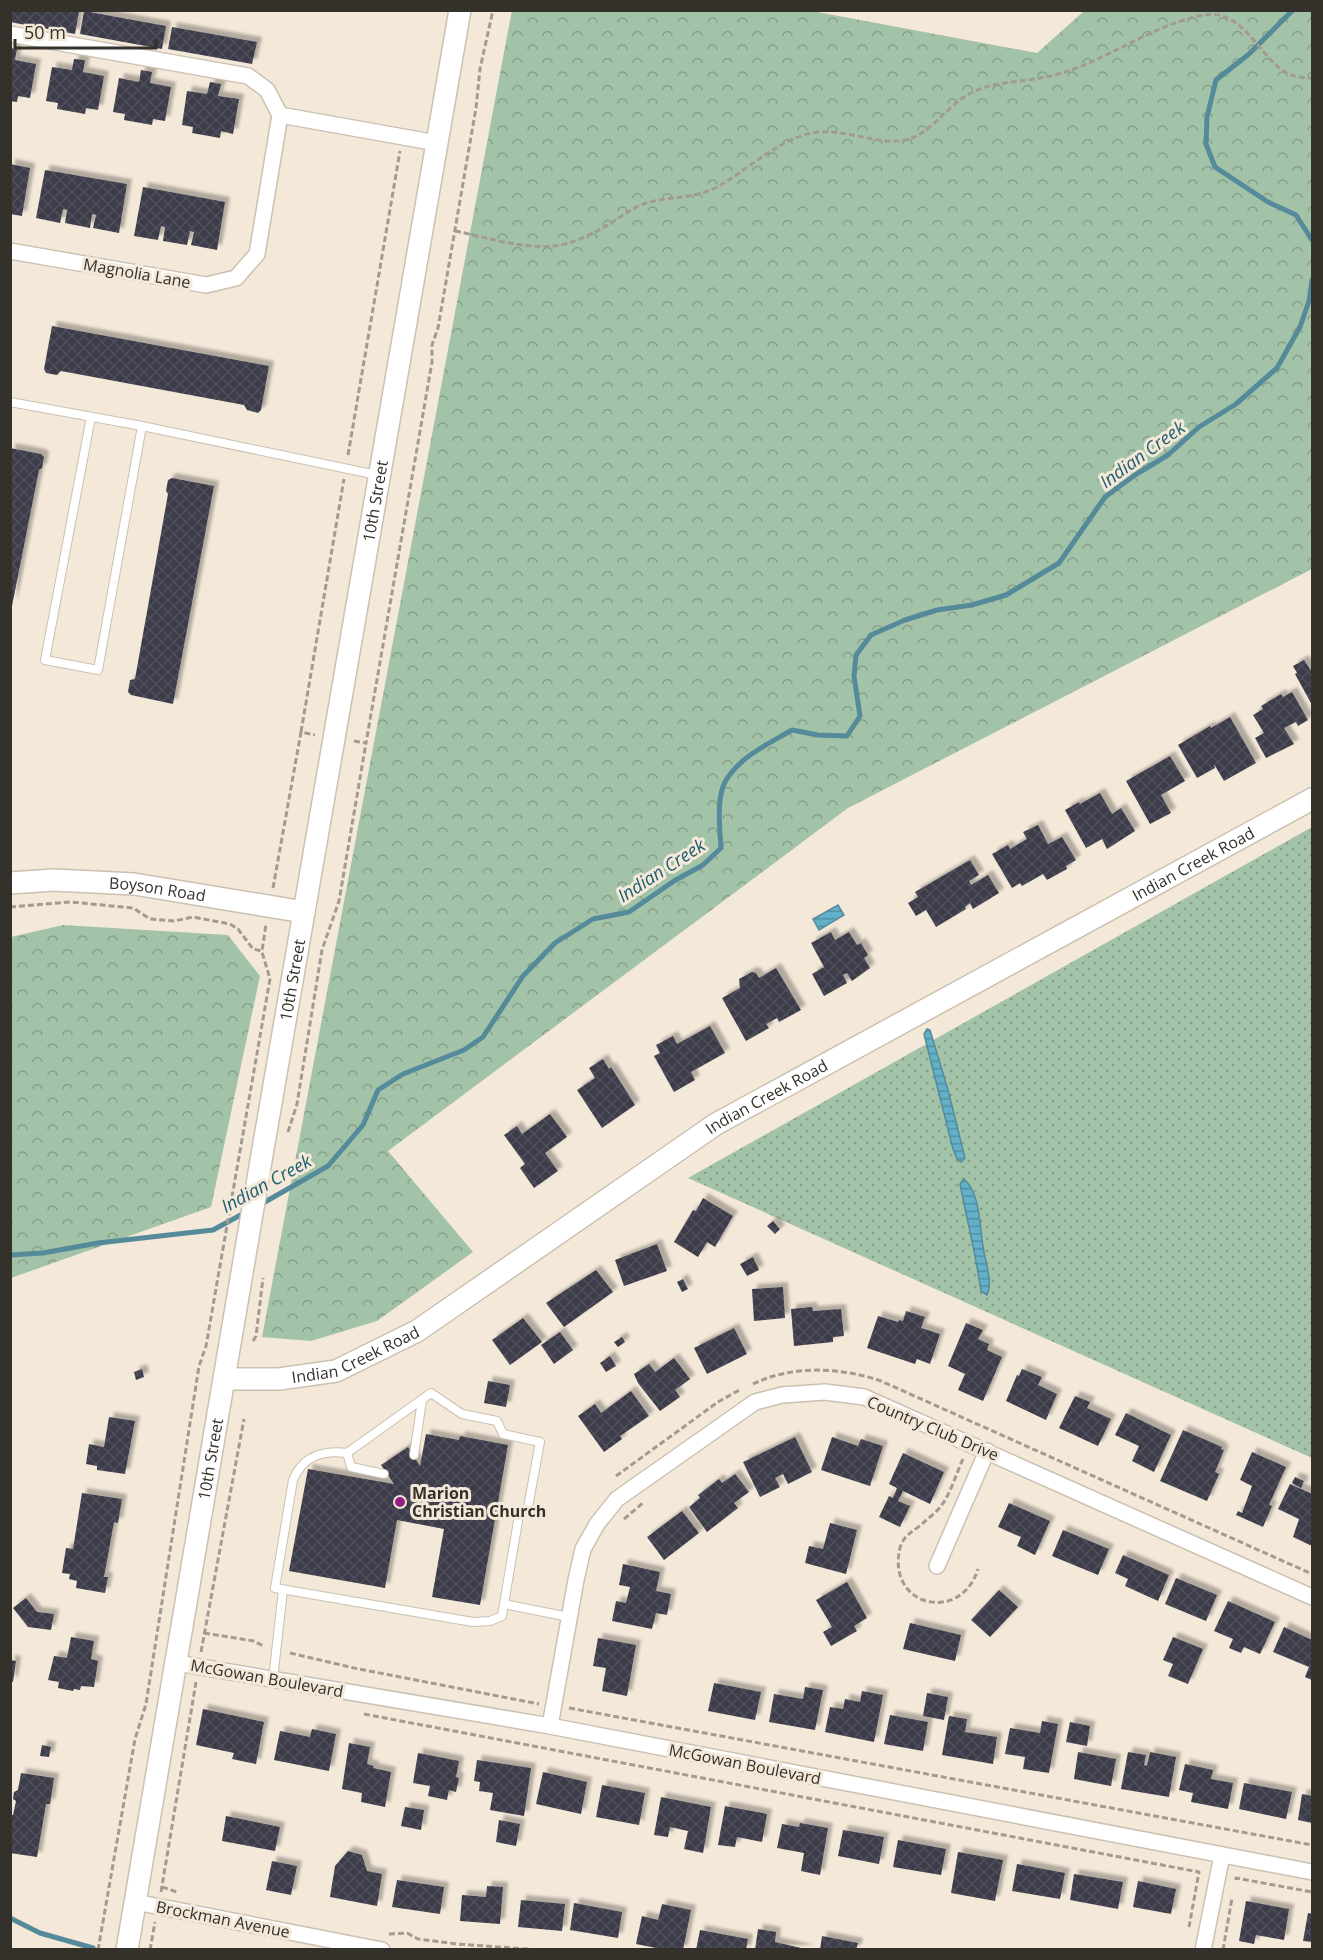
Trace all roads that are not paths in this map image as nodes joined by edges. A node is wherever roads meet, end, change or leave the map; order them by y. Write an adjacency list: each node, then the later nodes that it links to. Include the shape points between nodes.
1 (460, 10): 4 (street, 10th Street)
2 (10, 34): 3 (street, via 248,76 267,90)
3 (280, 115): 4 (street); 5 (street, Magnolia Lane, via 257,254 236,278 206,285)
4 (437, 144): 9 (street, 10th Street)
5 (10, 251)
6 (10, 402): 7 (lane)
7 (91, 417): 8 (lane); 8 (lane, via 45,660 98,670)
8 (142, 426): 9 (lane)
9 (379, 476): 12 (street, 10th Street)
10 (1312, 799): 13 (street, Indian Creek Road, via 716,1124 417,1331 336,1371 279,1379)
11 (10, 883): 12 (street, Boyson Road, via 54,880 134,884)
12 (304, 912): 13 (street, 10th Street)
13 (224, 1379): 24 (street, 10th Street)
14 (422, 1400): 16 (lane); 17 (lane); 22 (lane, via 431,1393 462,1414 497,1421 502,1434 540,1442 528,1507 519,1515)
15 (987, 1450): 19 (street); 21 (street, Country Club Drive); 23 (street, Country Club Drive, via 864,1397 825,1392 782,1395 755,1402 617,1499 583,1549)
16 (347, 1453): 18 (lane, via 351,1467); 20 (lane, via 318,1454 297,1469 275,1588)
17 (414, 1455)
18 (384, 1474)
19 (938, 1566)
20 (283, 1590): 22 (lane, via 473,1622 502,1616); 25 (lane)
21 (1312, 1597)
22 (504, 1604): 23 (lane)
23 (569, 1617): 26 (street, Country Club Drive)
24 (177, 1663): 25 (street, McGowan Boulevard); 29 (street, 10th Street)
25 (273, 1679): 26 (street, McGowan Boulevard)
26 (550, 1726): 27 (street, McGowan Boulevard)
27 (1222, 1855): 28 (street, McGowan Boulevard); 32 (street)
28 (1312, 1872)
29 (135, 1902): 30 (street, 10th Street); 31 (street, Brockman Avenue)
30 (127, 1950)
31 (382, 1950)
32 (1203, 1950)

